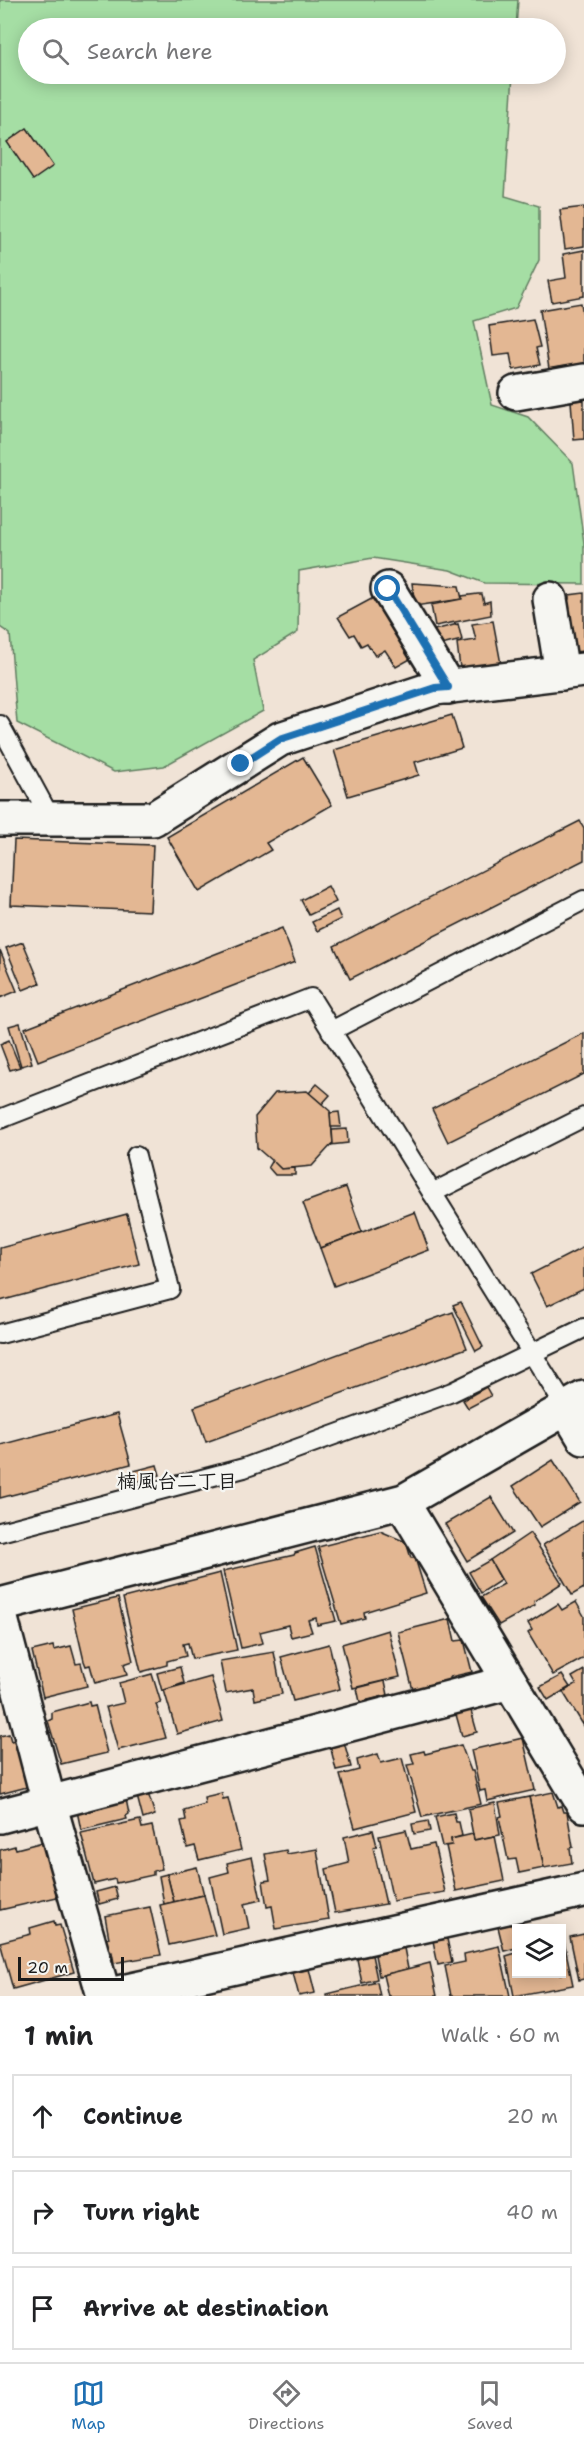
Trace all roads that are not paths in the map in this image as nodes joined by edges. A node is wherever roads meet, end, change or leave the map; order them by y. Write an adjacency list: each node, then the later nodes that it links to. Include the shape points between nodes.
1 (584, 381): 2 (street)
2 (516, 393)
3 (388, 589): 6 (street)
4 (550, 600): 5 (street)
5 (573, 671): 6 (street)
6 (448, 687): 9 (street, via 280,739 153,819)
7 (0, 725): 9 (lane)
8 (0, 819): 9 (street)
9 (51, 819)
10 (584, 900): 11 (lane)
11 (331, 1031): 13 (lane, via 311,998); 15 (lane)
12 (584, 1117): 15 (lane)
13 (0, 1119)
14 (136, 1156): 17 (lane, via 170,1288)
15 (432, 1193): 18 (lane)
16 (584, 1328): 18 (lane)
17 (0, 1334)
18 (532, 1354): 19 (lane); 22 (lane, via 452,1392 244,1468)
19 (575, 1403): 20 (street); 21 (street)
20 (584, 1438)
21 (402, 1502): 23 (street); 25 (street)
22 (0, 1532)
23 (0, 1605)
24 (0, 1615): 26 (street)
25 (510, 1682): 26 (street); 27 (street)
26 (49, 1803): 28 (street); 30 (street)
27 (584, 1805)
28 (0, 1816)
29 (584, 1890): 30 (street)
30 (104, 1996)

